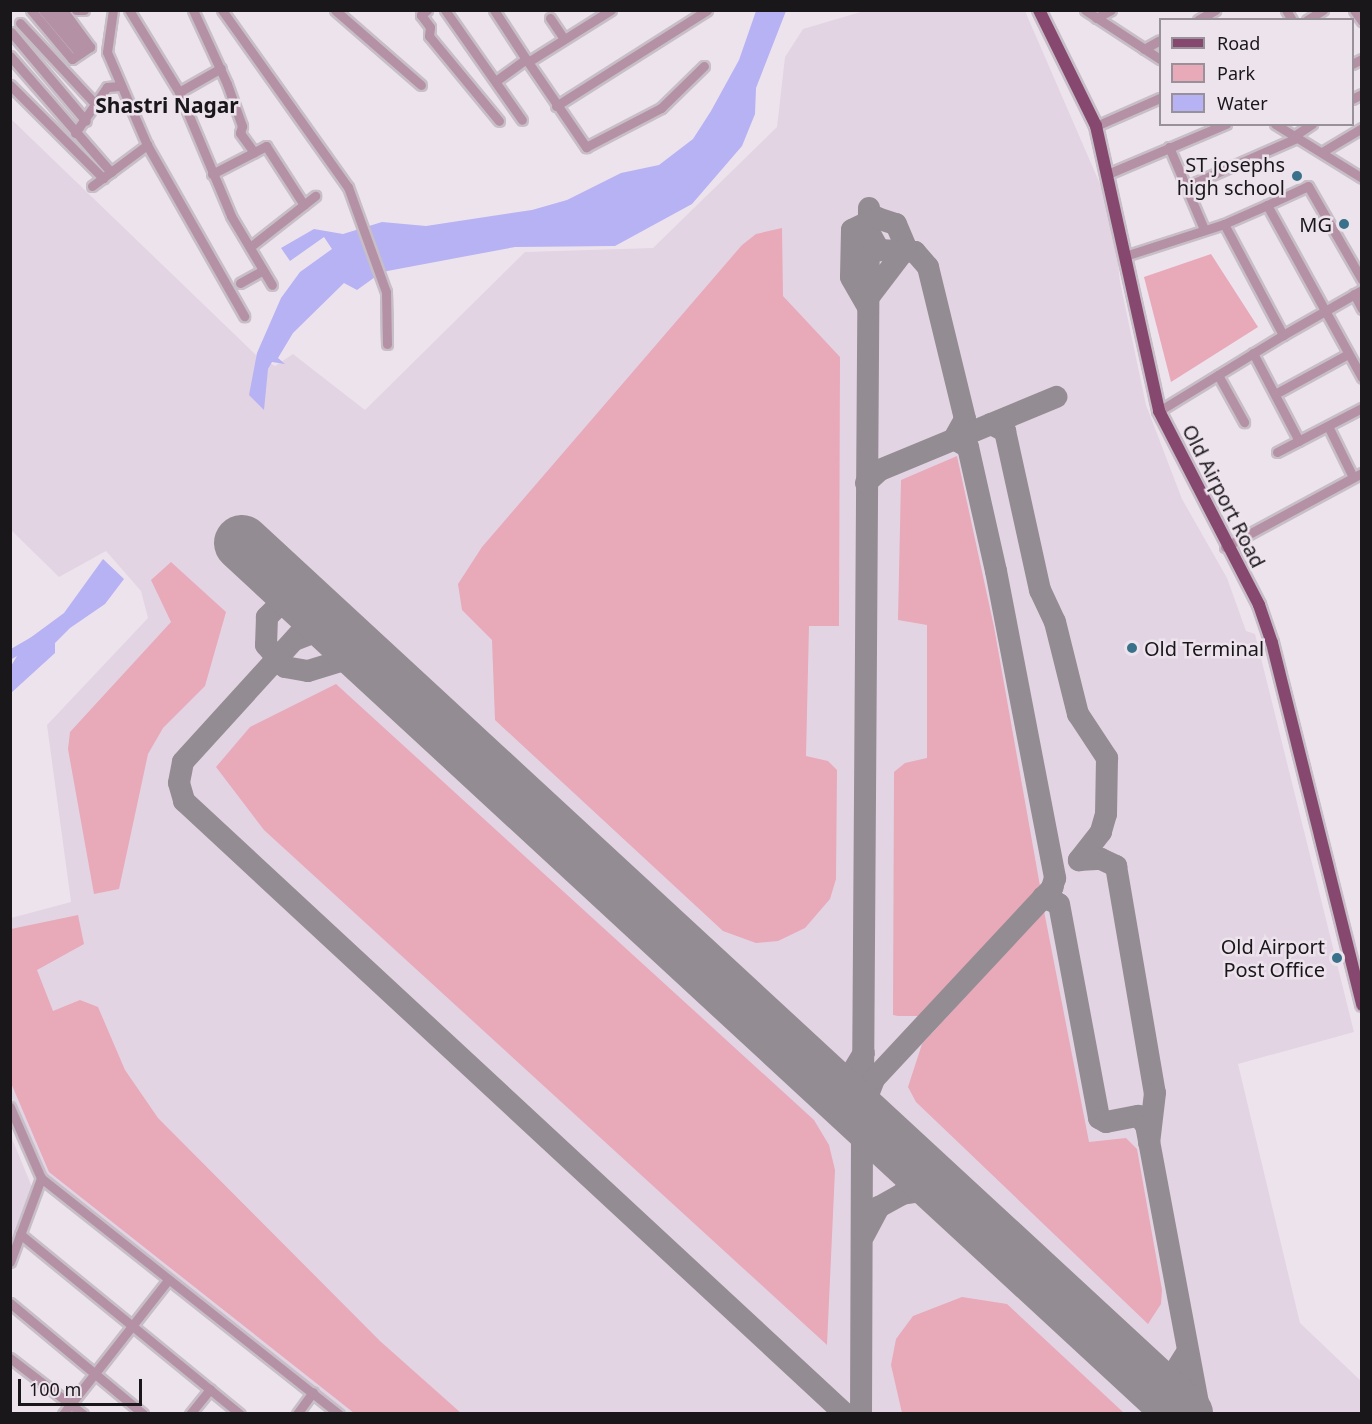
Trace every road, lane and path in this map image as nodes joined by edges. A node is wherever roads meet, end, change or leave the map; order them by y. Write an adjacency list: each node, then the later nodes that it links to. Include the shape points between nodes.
1 (30, 10): 28 (street); 33 (street, via 72,59)
2 (44, 10): 33 (street)
3 (54, 10): 33 (street)
4 (63, 10): 33 (street, via 90,47)
5 (76, 10): 6 (street)
6 (84, 10)
7 (113, 10): 42 (street, via 107,52)
8 (129, 10): 43 (street)
9 (193, 10): 38 (street)
10 (222, 10): 83 (street, via 348,187 355,220 386,292)
11 (427, 10): 49 (street, via 421,15 429,36)
12 (445, 10): 39 (street)
13 (494, 10): 36 (street)
14 (610, 10): 30 (street)
15 (706, 10): 46 (street)
16 (1039, 10): 50 (main road, Old Airport Road)
17 (1085, 10): 24 (street)
18 (1111, 10): 24 (street)
19 (1215, 10): 25 (street)
20 (1323, 10): 26 (street)
21 (1354, 10): 27 (street)
22 (337, 11): 41 (street)
23 (550, 18): 30 (street)
24 (1096, 18): 32 (street)
25 (1201, 18)
26 (1310, 18)
27 (1362, 21)
28 (20, 23): 29 (street); 45 (street)
29 (11, 32): 48 (street)
30 (564, 39): 36 (street)
31 (1159, 41): 32 (street)
32 (1144, 49): 35 (street)
33 (84, 53)
34 (10, 56): 55 (street)
35 (1159, 58)
36 (527, 61): 39 (street); 46 (street)
37 (704, 66): 46 (street, via 661,108 586,147)
38 (221, 68): 43 (street); 59 (street, via 242,126 240,133)
39 (496, 81): 47 (street)
40 (10, 85): 63 (street)
41 (421, 85)
42 (119, 86): 45 (street, via 107,87); 57 (street)
43 (179, 92): 62 (street)
44 (1159, 99): 50 (street)
45 (97, 106): 48 (street)
46 (556, 106)
47 (522, 120)
48 (86, 121): 55 (street)
49 (499, 121)
50 (1096, 126): 61 (main road, Old Airport Road)
51 (1221, 126): 58 (street)
52 (1278, 126): 56 (street)
53 (1310, 126): 56 (street)
54 (1362, 128): 60 (street)
55 (75, 133): 63 (street)
56 (1296, 137): 60 (street); 66 (street)
57 (147, 146): 63 (street); 81 (street)
58 (1169, 147): 61 (street); 66 (street)
59 (254, 152): 62 (street); 68 (street, via 266,146)
60 (1322, 152): 64 (street)
61 (1110, 172): 73 (main road, Old Airport Road)
62 (212, 174): 72 (street)
63 (107, 175): 65 (street)
64 (1362, 178)
65 (92, 186)
66 (1187, 186): 71 (street)
67 (315, 196): 68 (street)
68 (304, 205): 72 (street)
69 (1267, 205): 70 (street); 75 (street, via 1308,186); 80 (street)
70 (1224, 224): 71 (street); 82 (street)
71 (1204, 229): 73 (street)
72 (250, 247): 74 (street)
73 (1128, 255): 91 (main road, Old Airport Road)
74 (263, 270): 76 (street); 77 (street)
75 (1362, 280)
76 (240, 283)
77 (272, 285)
78 (1358, 292): 79 (street); 80 (street)
79 (1362, 309)
80 (1323, 311): 82 (street); 85 (street)
81 (244, 316)
82 (1283, 335): 84 (street)
83 (387, 344)
84 (1253, 353): 87 (street); 89 (street)
85 (1348, 354): 86 (street); 89 (street)
86 (1359, 366): 88 (street)
87 (1218, 375): 91 (street); 92 (street)
88 (1362, 378)
89 (1275, 394): 94 (street)
90 (1362, 408): 93 (street)
91 (1159, 411): 97 (main road, Old Airport Road)
92 (1244, 422)
93 (1328, 426): 94 (street); 96 (street)
94 (1299, 441): 95 (street)
95 (1277, 452)
96 (1357, 475): 97 (street)
97 (1225, 547): 98 (main road, Old Airport Road, via 1258,605 1272,642)
98 (1362, 1005)
99 (10, 1107): 100 (street)
100 (41, 1178): 101 (street); 103 (street)
101 (20, 1234): 102 (street); 105 (street)
102 (10, 1262)
103 (168, 1280): 105 (street); 109 (street)
104 (10, 1303): 107 (street)
105 (132, 1325): 107 (street); 108 (street)
106 (10, 1358): 110 (street)
107 (95, 1373): 110 (street); 113 (street)
108 (210, 1389): 114 (street); 115 (street)
109 (313, 1392): 116 (street); 117 (street)
110 (72, 1404): 111 (street); 112 (street)
111 (63, 1413)
112 (83, 1413)
113 (142, 1413)
114 (190, 1413)
115 (240, 1413)
116 (297, 1413)
117 (339, 1413)

